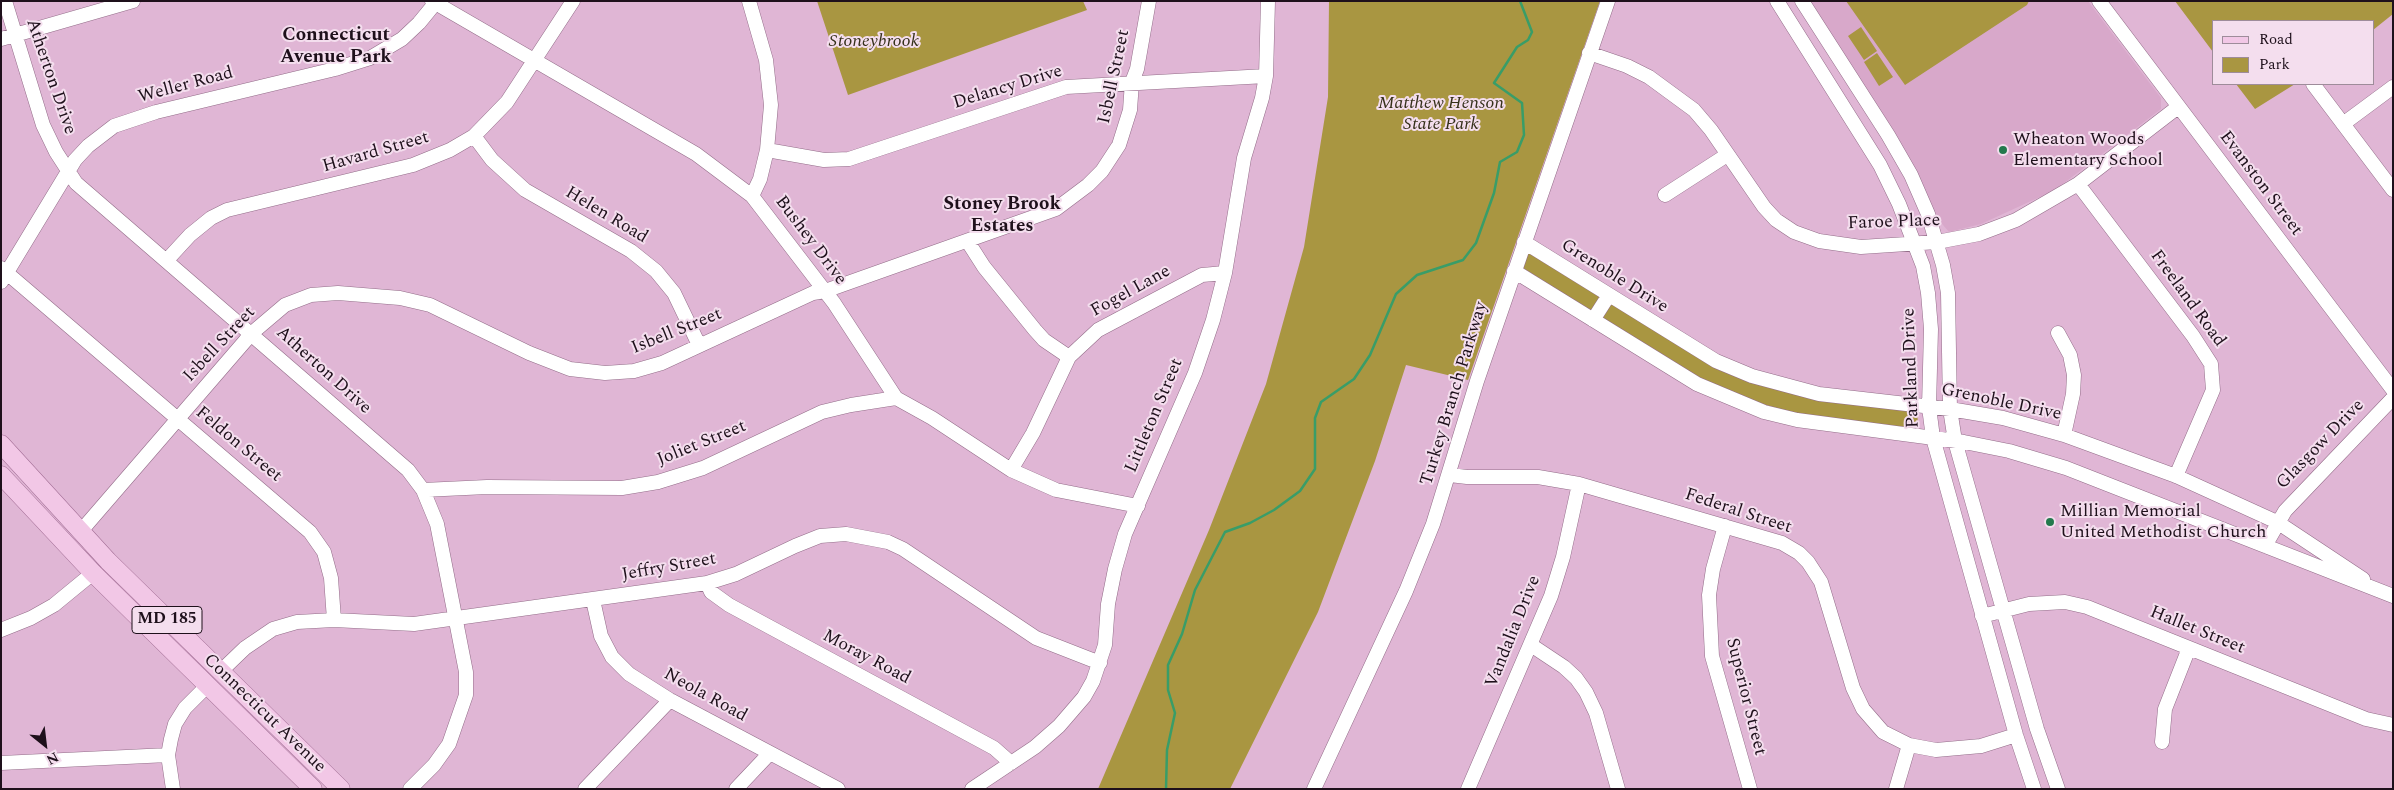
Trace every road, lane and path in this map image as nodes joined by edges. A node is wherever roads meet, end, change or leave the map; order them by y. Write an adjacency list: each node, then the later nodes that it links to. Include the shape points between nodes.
1 (5, 1): 12 (street, Atherton Drive)
2 (133, 1): 12 (street)
3 (573, 1): 15 (street, Havard Street)
4 (749, 1): 23 (street, via 766,60 771,105)
5 (1149, 1): 17 (street, Isbell Street)
6 (1268, 1): 16 (street, Littleton Street)
7 (1608, 1): 14 (street, Turkey Branch Parkway)
8 (1777, 1): 33 (street, Parkland Drive, via 1880,165)
9 (1802, 1): 32 (street, Parkland Drive, via 1911,175)
10 (2098, 1): 20 (street, Evanston Street)
11 (435, 2): 15 (street, Bushey Drive); 25 (street, Weller Road, via 402,39 370,58 156,112 114,126 88,146 75,160)
12 (16, 36): 13 (street); 25 (street, Atherton Drive, via 43,125)
13 (1, 39)
14 (1589, 53): 24 (street, Faroe Place, via 1649,77 1674,94 1694,110); 31 (street, Turkey Branch Parkway)
15 (535, 60): 22 (street, Havard Street, via 507,102); 29 (street, Bushey Drive, via 696,154)
16 (1266, 76): 17 (street, Delancy Drive); 36 (street, Littleton Street, via 1244,158)
17 (1132, 82): 23 (street, Delancy Drive, via 1066,87 849,159 824,160); 30 (street, Isbell Street, via 1130,110 1119,145 1088,185 1056,210)
18 (2314, 85): 21 (street)
19 (2393, 87): 21 (street)
20 (2178, 107): 26 (street, Faroe Place); 45 (street, Evanston Street)
21 (2343, 124): 27 (street)
22 (474, 136): 34 (street, Havard Street, via 413,165 227,210 197,229); 43 (street, Helen Road, via 492,160 525,190 631,251 656,271 674,293)
23 (767, 150): 29 (street)
24 (1727, 155): 28 (street); 33 (street, Faroe Place, via 1764,208 1794,232 1819,241 1861,247)
25 (70, 172): 34 (street, Atherton Drive, via 91,196); 37 (street, Weller Road)
26 (2078, 184): 32 (street, Faroe Place, via 2016,220 1979,234); 58 (street, Freeland Road, via 2211,364 2213,390)
27 (2393, 190)
28 (1666, 195)
29 (752, 196): 38 (street, Bushey Drive)
30 (968, 242): 38 (street, Isbell Street); 44 (street, via 1035,330)
31 (1524, 242): 35 (street, Turkey Branch Parkway); 39 (street, Grenoble Drive)
32 (1937, 242): 33 (street, Faroe Place); 49 (street, Parkland Drive, via 1948,293)
33 (1915, 243): 48 (street, Parkland Drive, via 1928,293 1931,338)
34 (167, 260): 41 (street, Atherton Drive)
35 (1514, 271): 40 (street, Grenoble Drive); 57 (street, Turkey Branch Parkway, via 1472,396)
36 (1225, 273): 44 (street, Fogel Lane, via 1202,275 1131,312 1098,330); 61 (street, Littleton Street, via 1195,373)
37 (3, 275): 50 (street, Feldon Street)
38 (824, 291): 43 (street, Isbell Street, via 813,293); 46 (street, Bushey Drive)
39 (1609, 295): 40 (street); 48 (street, Grenoble Drive, via 1716,361 1752,376 1819,394)
40 (1594, 320): 52 (street, Grenoble Drive, via 1697,384 1764,412 1797,420)
41 (252, 333): 43 (street, Isbell Street, via 285,305 311,295 338,293 400,298 430,305 570,369 605,373 634,371 662,363); 50 (street, Isbell Street); 60 (street, Atherton Drive, via 408,470)
42 (2058, 333): 51 (street, via 2070,356 2074,374 2074,394)
43 (699, 345)
44 (1069, 357): 55 (street, Fogel Lane)
45 (2393, 390)
46 (896, 398): 55 (street, Bushey Drive); 60 (street, Joliet Street, via 822,412 702,468 658,482 622,488)
47 (2393, 398): 62 (street, Glasgow Drive, via 2307,486)
48 (1929, 407): 49 (street, Grenoble Drive); 52 (street, Parkland Drive)
49 (1950, 409): 51 (street, Grenoble Drive, via 2003,418); 53 (street, Parkland Drive)
50 (179, 418): 64 (street, Isbell Street); 73 (street, Feldon Street, via 310,532 324,552 331,578)
51 (2064, 435): 58 (street, Grenoble Drive)
52 (1933, 438): 53 (street, Grenoble Drive); 71 (street, Parkland Drive)
53 (1955, 441): 65 (street, Grenoble Drive, via 2010,451 2066,468); 70 (street, Parkland Drive)
54 (1, 444): 64 (main road, Connecticut Avenue / MD 185)
55 (1011, 470): 61 (street, Bushey Drive, via 1056,490)
56 (1, 475): 66 (main road, Connecticut Avenue / MD 185)
57 (1450, 475): 59 (street, Federal Street, via 1538,477); 97 (street, Turkey Branch Parkway, via 1406,591)
58 (2176, 476): 62 (street, Grenoble Drive)
59 (1579, 484): 63 (street, Federal Street); 75 (street, Vandalia Drive, via 1563,557)
60 (423, 490): 72 (street, Atherton Drive, via 437,524)
61 (1138, 506): 77 (street, Littleton Street, via 1115,569)
62 (2277, 522): 65 (street, Glasgow Drive); 68 (street, Grenoble Drive)
63 (1725, 526): 84 (street, Federal Street, via 1782,543 1808,562 1822,582 1853,688 1863,709 1883,732); 100 (street, Superior Street, via 1709,595 1712,656)
64 (81, 531): 78 (main road, Connecticut Avenue / MD 185)
65 (2264, 546): 68 (street, Grenoble Drive)
66 (93, 573): 74 (street, via 54,605); 79 (main road, Connecticut Avenue / MD 185)
67 (707, 583): 69 (street, Jeffry Street); 77 (street, Jeffry Street, via 736,574 820,536 862,536 902,549 1036,638); 88 (street, Moray Road, via 711,592 729,605 994,748)
68 (2387, 594)
69 (593, 600): 72 (street, Jeffry Street); 80 (street, Neola Road, via 601,636 612,657 629,674)
70 (2005, 609): 71 (street, Hallet Street); 76 (street, Hallet Street, via 2065,602 2087,607); 103 (street, Parkland Drive, via 2037,729)
71 (1982, 616): 82 (street, Parkland Drive)
72 (456, 618): 73 (street, Jeffry Street, via 399,625); 92 (street, Atherton Drive, via 466,672 466,696 449,744)
73 (334, 620): 78 (street, Jeffry Street, via 297,622 274,629 245,648)
74 (1, 630)
75 (1531, 645): 98 (street, Vandalia Drive); 99 (street, via 1564,667 1586,692 1596,713)
76 (2189, 648): 81 (street, Hallet Street, via 2366,719); 83 (street, via 2165,709)
77 (1100, 663): 88 (street, Littleton Street, via 1084,697 1059,726)
78 (220, 672): 91 (main road, Connecticut Avenue / MD 185)
79 (207, 686): 86 (street, via 185,708 176,724); 90 (main road, Connecticut Avenue / MD 185)
80 (670, 700): 85 (street, Neola Road); 93 (street)
81 (2393, 725)
82 (2016, 736): 84 (street, Federal Street, via 1959,749 1936,750); 102 (street, Parkland Drive)
83 (2162, 742)
84 (1909, 745): 101 (street)
85 (770, 753): 94 (street); 95 (street, Neola Road)
86 (168, 755): 87 (street); 89 (street)
87 (1, 763)
88 (1011, 763): 96 (street, Littleton Street)
89 (173, 789)
90 (313, 789)
91 (341, 789)
92 (410, 789)
93 (585, 789)
94 (736, 789)
95 (838, 789)
96 (972, 789)
97 (1314, 789)
98 (1468, 789)
99 (1618, 789)
100 (1750, 789)
101 (1896, 789)
102 (2034, 789)
103 (2058, 789)

